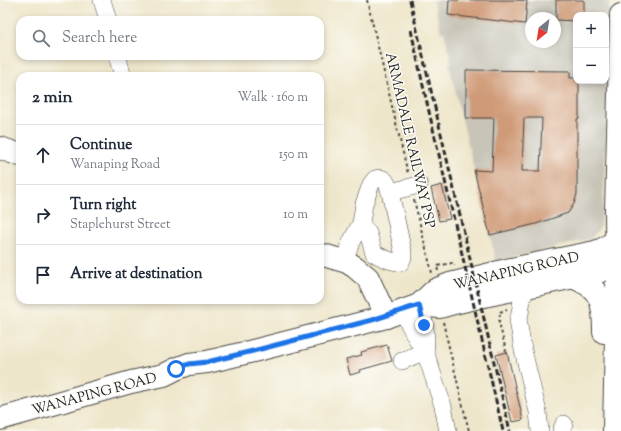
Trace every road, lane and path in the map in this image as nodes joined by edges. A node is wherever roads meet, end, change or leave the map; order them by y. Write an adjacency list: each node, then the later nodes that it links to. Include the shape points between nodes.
1 (102, 0): 4 (street)
2 (367, 0): 11 (path, ARMADALE RAILWAY PSP)
3 (621, 15): 14 (main road)
4 (107, 16)
5 (118, 60): 6 (street)
6 (122, 72)
7 (0, 148): 8 (main road)
8 (16, 154)
9 (0, 159): 10 (main road)
10 (16, 165)
11 (415, 186): 12 (street); 19 (path, ARMADALE RAILWAY PSP)
12 (390, 192): 13 (street, via 384,179 378,178 373,181); 13 (street, via 403,252 401,262 374,253 368,233)
13 (359, 227): 16 (street, via 350,242)
14 (619, 251): 18 (main road, WANAPING ROAD, via 595,252); 20 (main road, WANAPING ROAD, via 598,272); 28 (main road)
15 (324, 255): 16 (main road)
16 (344, 261): 23 (main road, via 368,278)
17 (324, 267): 23 (main road, via 347,275 362,296)
18 (511, 269): 21 (main road, via 514,275); 22 (main road); 23 (main road, WANAPING ROAD, via 450,284)
19 (433, 275)
20 (572, 277): 21 (main road, WANAPING ROAD); 28 (main road, via 589,285 601,301 604,313 605,370)
21 (532, 286): 22 (main road, WANAPING ROAD); 22 (street, via 524,293 520,314)
22 (506, 309): 23 (main road, WANAPING ROAD, via 454,303 440,308); 26 (path, via 499,322); 32 (street, via 523,350)
23 (395, 313): 25 (street, via 422,314 427,339); 29 (main road, WANAPING ROAD, via 253,351 189,364 164,375)
24 (443, 318): 31 (path)
25 (425, 351): 27 (street); 30 (street, via 443,406)
26 (506, 352)
27 (402, 361)
28 (616, 386): 33 (main road)
29 (0, 419)
30 (448, 431)
31 (469, 431)
32 (540, 431)
33 (614, 431)

